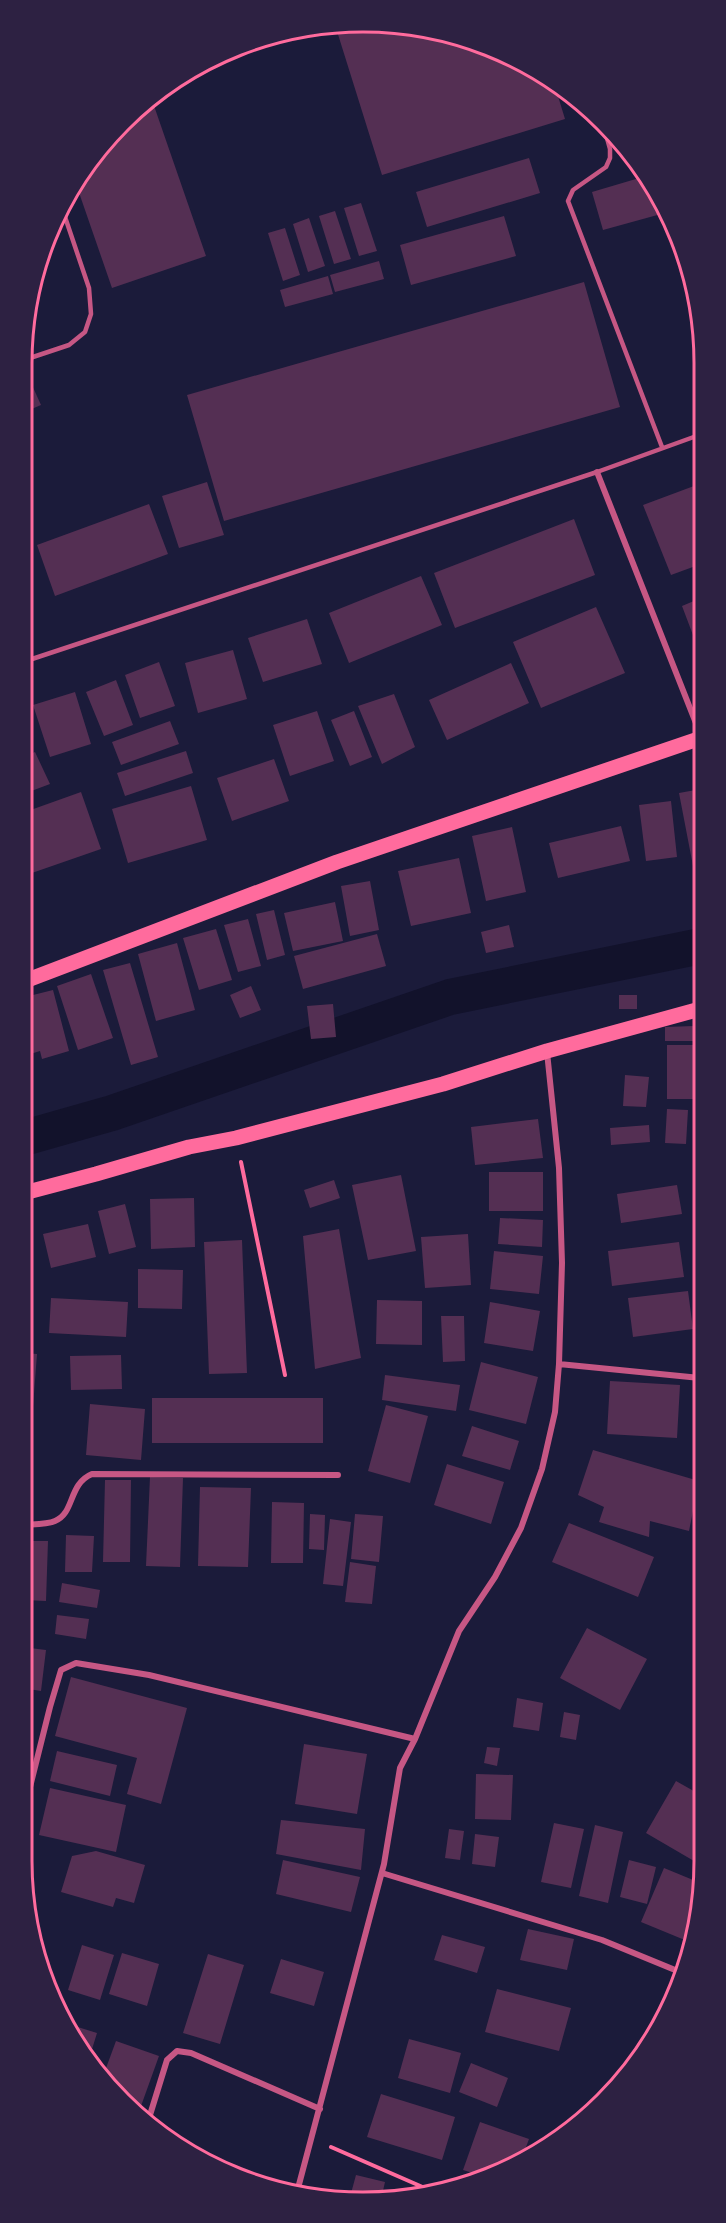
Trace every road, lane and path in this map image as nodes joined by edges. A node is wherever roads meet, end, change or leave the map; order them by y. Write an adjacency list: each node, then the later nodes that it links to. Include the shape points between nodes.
1 (607, 139): 5 (lane, via 610,158 606,167 573,190 568,201)
2 (65, 218): 3 (lane, via 89,288 91,314 85,332 69,345)
3 (32, 357)
4 (694, 437): 5 (lane)
5 (662, 447): 6 (lane)
6 (597, 472): 7 (lane); 8 (street)
7 (32, 659)
8 (694, 720)
9 (694, 740): 10 (main road, via 337,862)
10 (32, 978)
11 (694, 1011): 12 (main road)
12 (547, 1051): 13 (main road, via 443,1084); 15 (street, via 559,1168)
13 (236, 1138): 14 (main road, via 189,1147); 16 (path)
14 (32, 1191)
15 (559, 1364): 17 (street); 20 (street, via 555,1412 542,1469 521,1528 459,1631)
16 (285, 1375)
17 (694, 1377)
18 (338, 1475): 19 (street, via 92,1474 77,1485 65,1514 55,1521)
19 (32, 1524)
20 (415, 1739): 21 (street, via 149,1676 76,1663 61,1670); 22 (street, via 400,1768)
21 (32, 1779)
22 (382, 1873): 23 (street, via 602,1940); 24 (street)
23 (676, 1970)
24 (320, 2109): 25 (street, via 191,2053 177,2051 167,2060); 26 (street)
25 (150, 2115)
26 (311, 2139): 27 (street); 28 (path)
27 (299, 2185)
28 (421, 2186)

